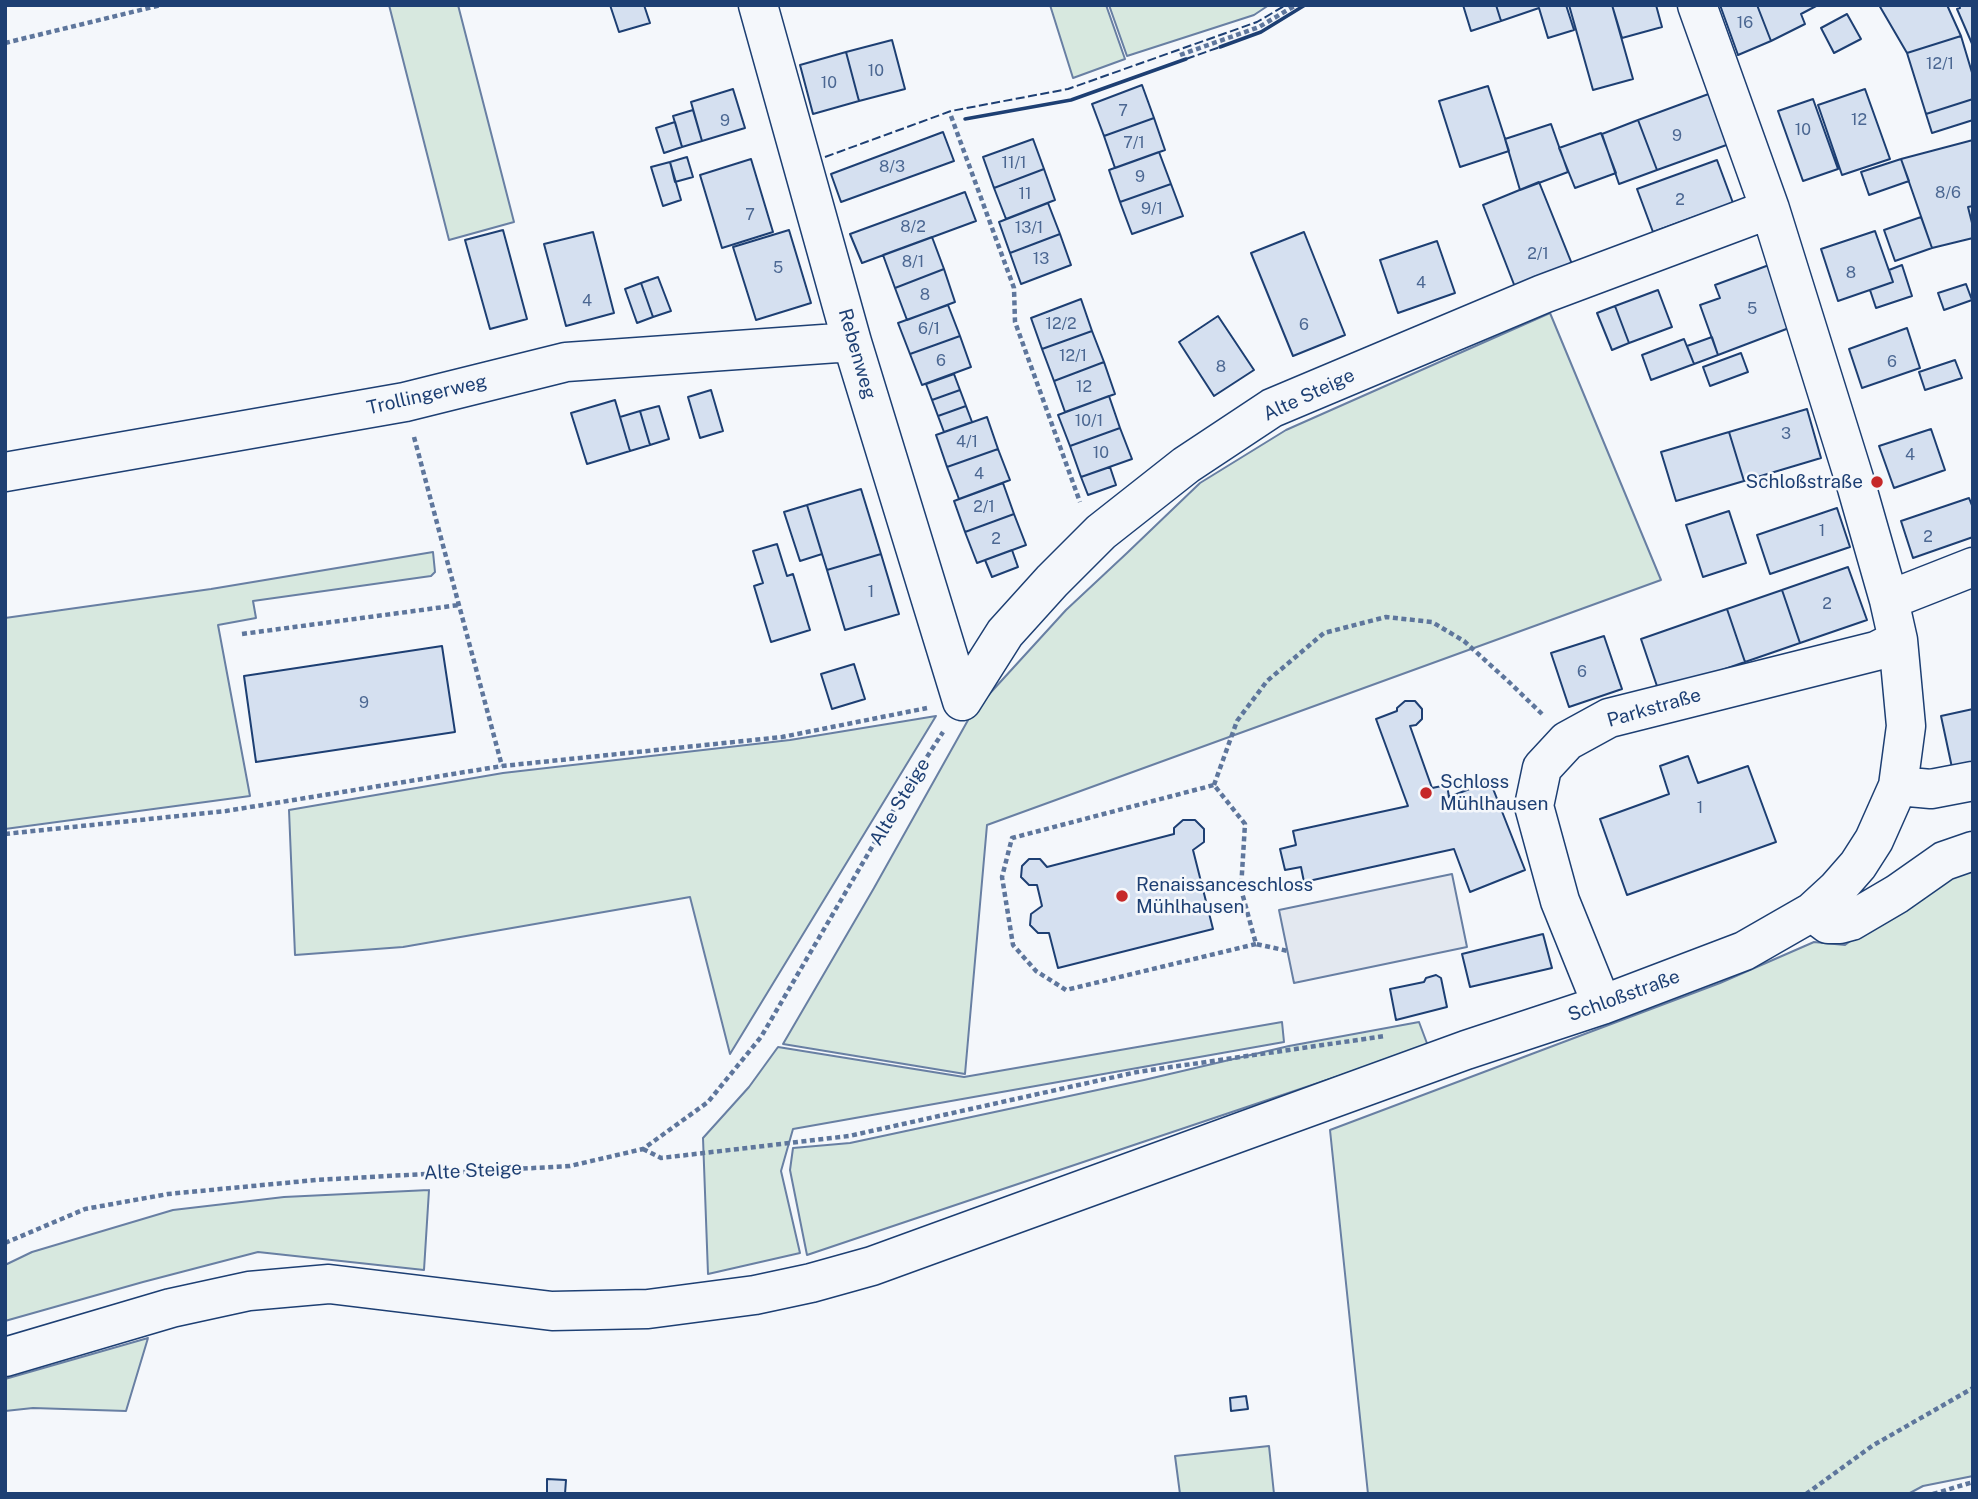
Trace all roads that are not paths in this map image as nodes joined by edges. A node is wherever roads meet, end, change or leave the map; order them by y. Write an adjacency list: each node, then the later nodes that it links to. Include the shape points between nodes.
1 (758, 5): 4 (street, Rebenweg)
2 (1697, 5): 3 (street, Schloßstraße)
3 (1770, 209): 7 (street, Schloßstraße); 9 (street, Alte Steige, via 1543,294 1272,408 1186,465 1101,532 1005,633)
4 (852, 342): 5 (street, Trollingerweg, via 566,362 405,402); 9 (street, Rebenweg)
5 (5, 472)
6 (1973, 567): 7 (street)
7 (1889, 600): 8 (street, Schloßstraße)
8 (1898, 640): 11 (street, Schloßstraße, via 1906,726); 14 (street, Parkstraße, via 1876,650 1609,718 1567,741 1542,768 1534,806 1560,901)
9 (962, 702)
10 (1973, 780): 11 (street, via 1931,789)
11 (1898, 786): 13 (street, Schloßstraße, via 1858,865)
12 (1973, 851): 13 (street, via 1944,861 1852,921 1828,924)
13 (1812, 912): 14 (street, Schloßstraße, via 1744,951)
14 (1602, 1005): 15 (street, Schloßstraße, via 872,1266 755,1296 648,1309 552,1311 316,1285 248,1291 171,1308)
15 (5, 1357)

